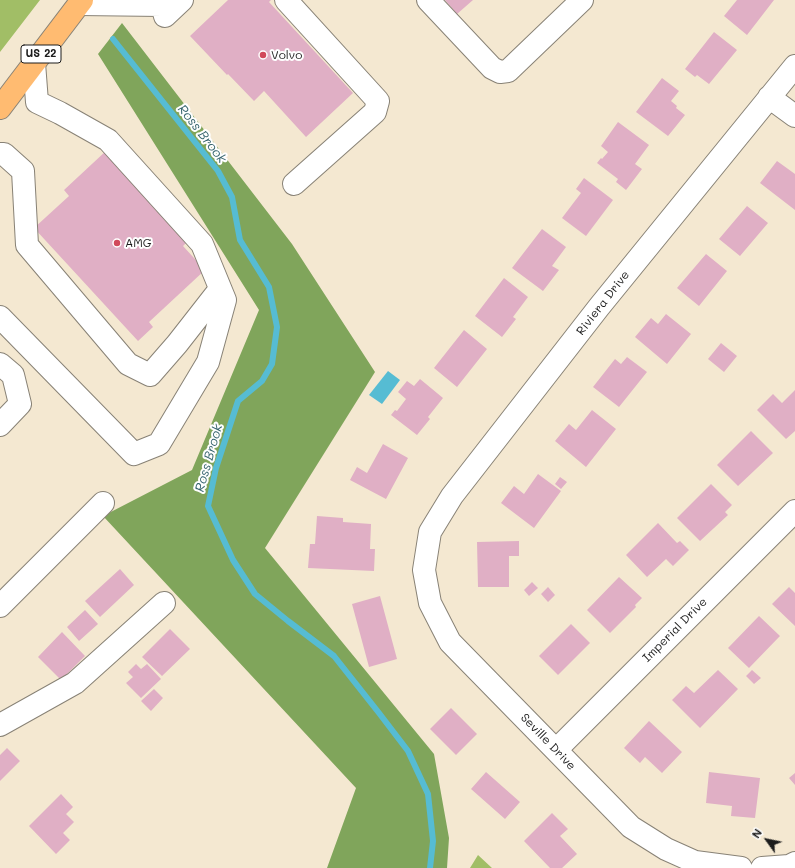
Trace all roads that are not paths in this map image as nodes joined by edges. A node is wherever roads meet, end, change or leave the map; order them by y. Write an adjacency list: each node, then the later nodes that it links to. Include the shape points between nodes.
1 (286, 0): 12 (street, via 378,101 375,112)
2 (428, 0): 3 (street, via 492,68 500,72 508,71)
3 (582, 0)
4 (81, 2): 5 (street); 6 (highway, US 22)
5 (168, 2)
6 (34, 63): 9 (highway, US 22); 13 (street, via 37,102 108,140 202,244)
7 (795, 66): 8 (street, Riviera Drive)
8 (769, 97): 10 (street); 19 (street, Riviera Drive, via 599,306 452,496 430,532)
9 (0, 108)
10 (795, 116)
11 (0, 154): 13 (street, via 4,154 23,171 27,245 128,364 150,375 178,344)
12 (294, 184)
13 (220, 289): 14 (street, via 224,300 208,362 159,444 134,454)
14 (0, 317)
15 (0, 364): 16 (street, via 13,375 20,404)
16 (0, 425)
17 (103, 503): 21 (street)
18 (795, 510): 23 (street, Imperial Drive)
19 (427, 550): 23 (street, Seville Drive, via 424,570 430,603 450,642)
20 (164, 603): 22 (street, via 75,682)
21 (0, 606)
22 (0, 725)
23 (556, 750): 25 (street, Seville Drive, via 631,827 666,849 695,862)
24 (795, 863): 26 (street, via 789,866)
25 (741, 868)
26 (762, 868)

